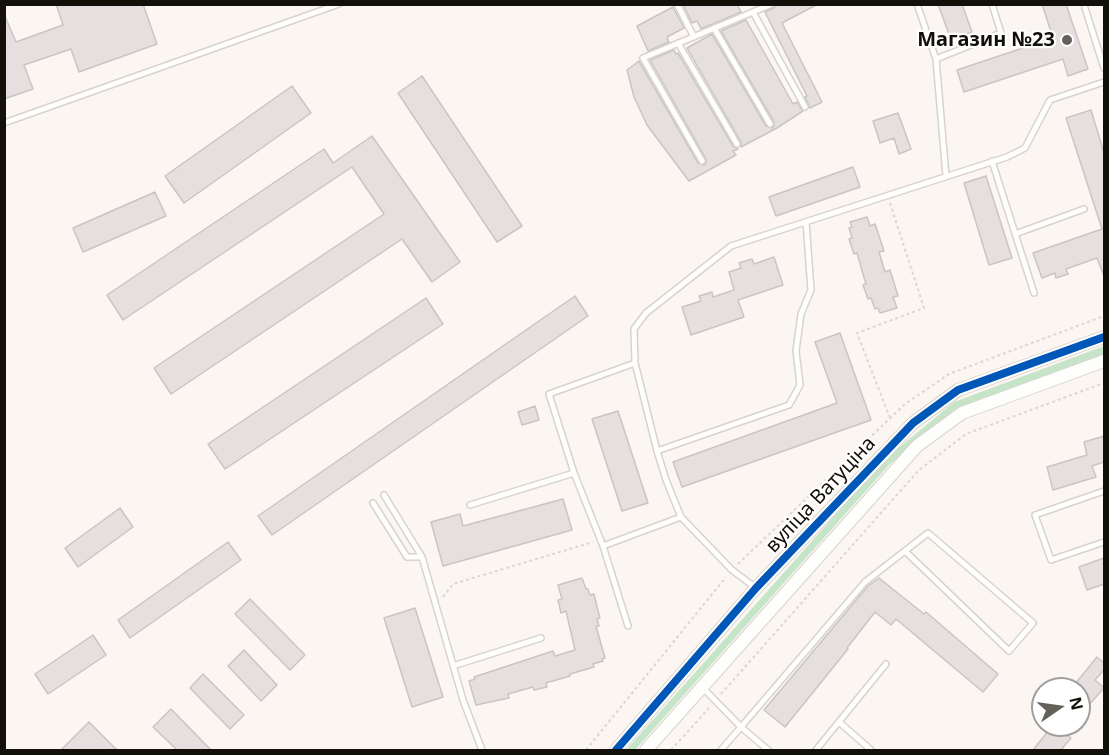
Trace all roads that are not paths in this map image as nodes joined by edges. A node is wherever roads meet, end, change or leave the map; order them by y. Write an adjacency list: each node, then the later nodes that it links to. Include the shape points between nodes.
1 (339, 4): 15 (lane)
2 (677, 4): 9 (lane)
3 (772, 4): 7 (lane)
4 (917, 4): 11 (lane)
5 (992, 4): 11 (lane, via 1001,33)
6 (1085, 8): 12 (lane)
7 (753, 12): 8 (lane); 14 (lane)
8 (714, 28): 9 (lane); 16 (lane)
9 (694, 36): 10 (lane)
10 (678, 43): 17 (lane); 18 (lane, via 643,58)
11 (936, 59): 20 (lane)
12 (1104, 68)
13 (1104, 82): 19 (lane, via 1050,100 1025,148)
14 (805, 107)
15 (4, 123)
16 (770, 124)
17 (737, 144)
18 (702, 161)
19 (992, 161): 20 (lane); 23 (lane)
20 (946, 176): 22 (lane)
21 (1084, 209): 23 (lane)
22 (806, 222): 27 (lane, via 731,246 646,313 634,329); 28 (lane, via 811,290 801,314 796,351 800,385 789,405)
23 (1015, 234): 24 (lane)
24 (1034, 293)
25 (1104, 337): 39 (street, вуліца Ватуціна, via 958,390 914,423)
26 (1104, 362): 44 (street, вуліца Ватуціна, via 962,413 917,446)
27 (635, 363): 28 (lane); 29 (lane, via 549,394)
28 (657, 451): 34 (lane)
29 (574, 473): 33 (lane); 36 (lane)
30 (1104, 491): 35 (lane, via 1035,515 1051,560)
31 (384, 495): 38 (lane)
32 (373, 503): 38 (lane, via 407,557)
33 (470, 505)
34 (681, 517): 36 (lane); 39 (lane, via 732,570)
35 (1104, 542)
36 (603, 546): 40 (lane)
37 (905, 551): 37 (lane, via 928,533 1033,623 1010,651); 46 (lane, via 865,582)
38 (422, 557): 43 (lane)
39 (756, 588): 48 (street, вуліца Ватуціна)
40 (628, 626)
41 (541, 638): 43 (lane)
42 (886, 664): 45 (lane)
43 (453, 666): 47 (lane)
44 (702, 687): 46 (lane); 49 (street, вуліца Ватуціна)
45 (839, 722): 52 (lane); 53 (lane)
46 (741, 727): 50 (lane); 51 (lane)
47 (482, 750)
48 (616, 750)
49 (646, 750)
50 (721, 750)
51 (768, 750)
52 (816, 750)
53 (872, 750)

